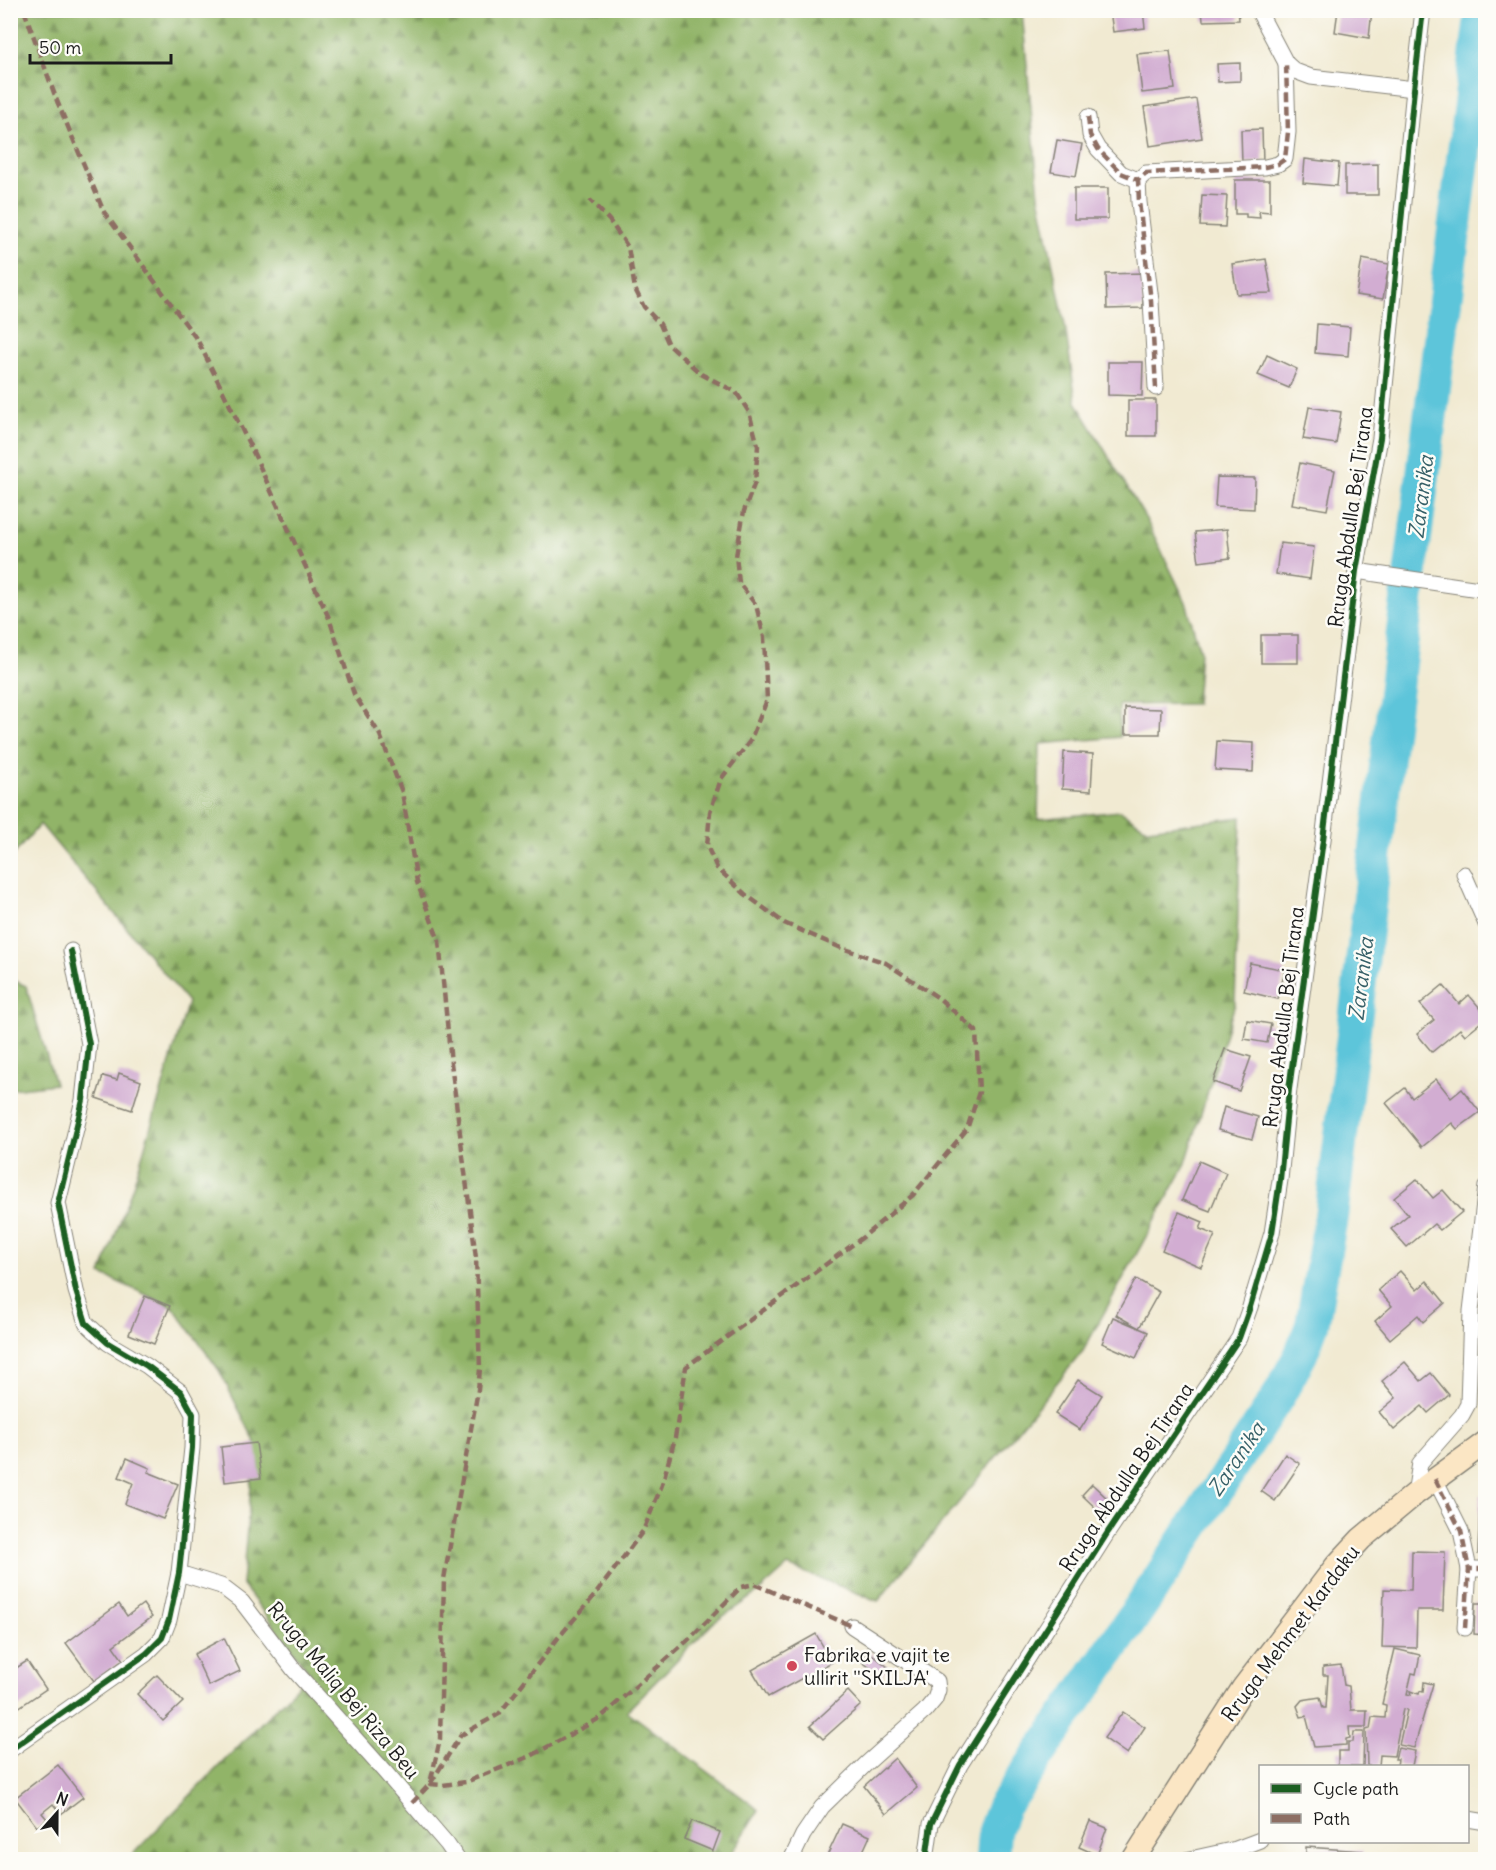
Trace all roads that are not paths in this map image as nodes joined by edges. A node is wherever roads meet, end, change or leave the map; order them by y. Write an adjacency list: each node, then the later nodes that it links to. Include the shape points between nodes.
1 (1258, 10): 3 (street)
2 (1424, 10): 4 (street, Rruga Abdulla Bej Tirana)
3 (1286, 63): 4 (street, via 1311,77); 6 (street, via 1285,159 1265,167 1146,173)
4 (1414, 89): 8 (street, Rruga Abdulla Bej Tirana, via 1380,438)
5 (1088, 117): 6 (street, via 1090,135 1098,149 1121,173)
6 (1138, 180): 7 (street, via 1152,301)
7 (1156, 388)
8 (1356, 571): 9 (street); 28 (street, Rruga Abdulla Bej Tirana, via 1280,1180 1272,1233 1250,1307 1239,1338 1108,1532 960,1765 931,1824)
9 (1485, 590)
10 (1464, 874): 11 (street)
11 (1485, 924)
12 (71, 951): 19 (street, via 89,1044 83,1100 58,1203 86,1323 108,1343 181,1392 193,1413)
13 (1485, 1186): 16 (street, via 1471,1311 1468,1404 1420,1463)
14 (1485, 1442): 15 (main road, Rruga Mehmet Kardaku)
15 (1435, 1479): 16 (main road, Rruga Mehmet Kardaku); 17 (street, via 1461,1531)
16 (1415, 1494): 29 (main road, Rruga Mehmet Kardaku, via 1361,1539 1289,1627 1244,1688)
17 (1469, 1569): 18 (street); 21 (street)
18 (1485, 1569)
19 (179, 1573): 22 (street, via 162,1638 146,1654); 26 (street, Rruga Maliq Bej Riza Beu, via 221,1587 242,1602 294,1670)
20 (852, 1626): 27 (street, via 937,1681 938,1690 925,1711 822,1807)
21 (1465, 1628)
22 (10, 1750)
23 (1469, 1819): 24 (street)
24 (1485, 1822)
25 (1259, 1840): 30 (street)
26 (458, 1860)
27 (791, 1860)
28 (926, 1860)
29 (1134, 1860)
30 (1186, 1860)

